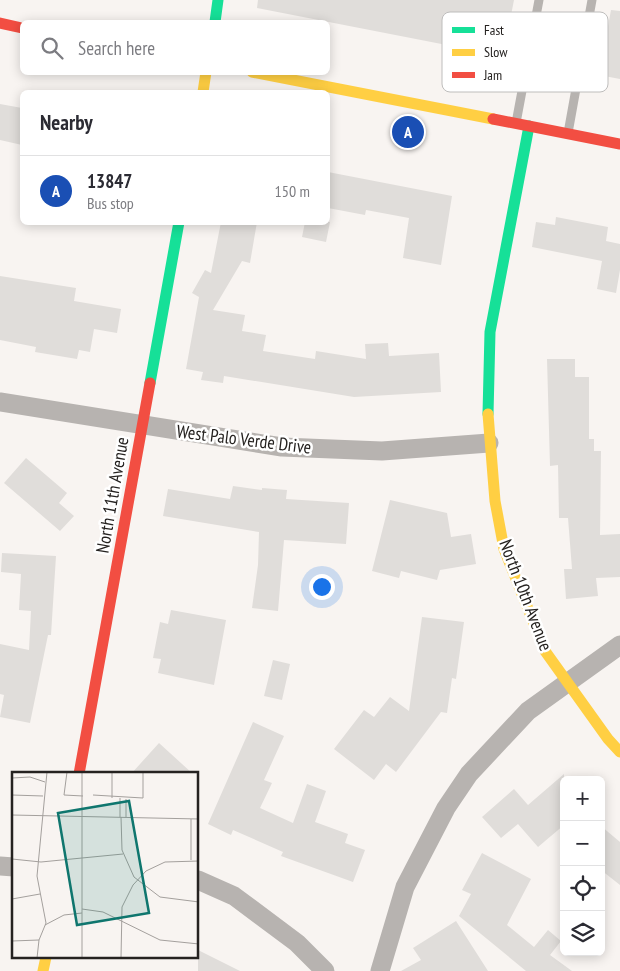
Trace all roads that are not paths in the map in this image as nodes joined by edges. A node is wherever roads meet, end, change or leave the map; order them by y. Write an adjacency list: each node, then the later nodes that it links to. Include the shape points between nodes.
1 (218, 0): 2 (street)
2 (215, 20)
3 (0, 23): 4 (street)
4 (20, 28)
5 (205, 75): 7 (street)
6 (267, 75): 10 (street)
7 (202, 90)
8 (522, 92): 10 (lane)
9 (575, 92): 12 (lane)
10 (516, 124): 11 (street)
11 (529, 126): 12 (street); 17 (street, North 10th Avenue, via 490,332)
12 (568, 133): 13 (street)
13 (620, 144)
14 (178, 225): 16 (street, North 11th Avenue)
15 (0, 402): 16 (street, West Palo Verde Drive)
16 (142, 424): 17 (street, West Palo Verde Drive, via 291,447 382,451); 21 (street, North 11th Avenue)
17 (489, 443): 19 (street, North 10th Avenue, via 504,549 545,651)
18 (620, 646): 19 (street)
19 (566, 683): 20 (street, North 10th Avenue); 26 (street, via 528,711 509,730 469,774 446,808 405,888)
20 (620, 752)
21 (79, 772)
22 (199, 880): 25 (street, via 234,896 297,943)
23 (46, 958): 24 (street)
24 (43, 971)
25 (325, 971)
26 (380, 971)

